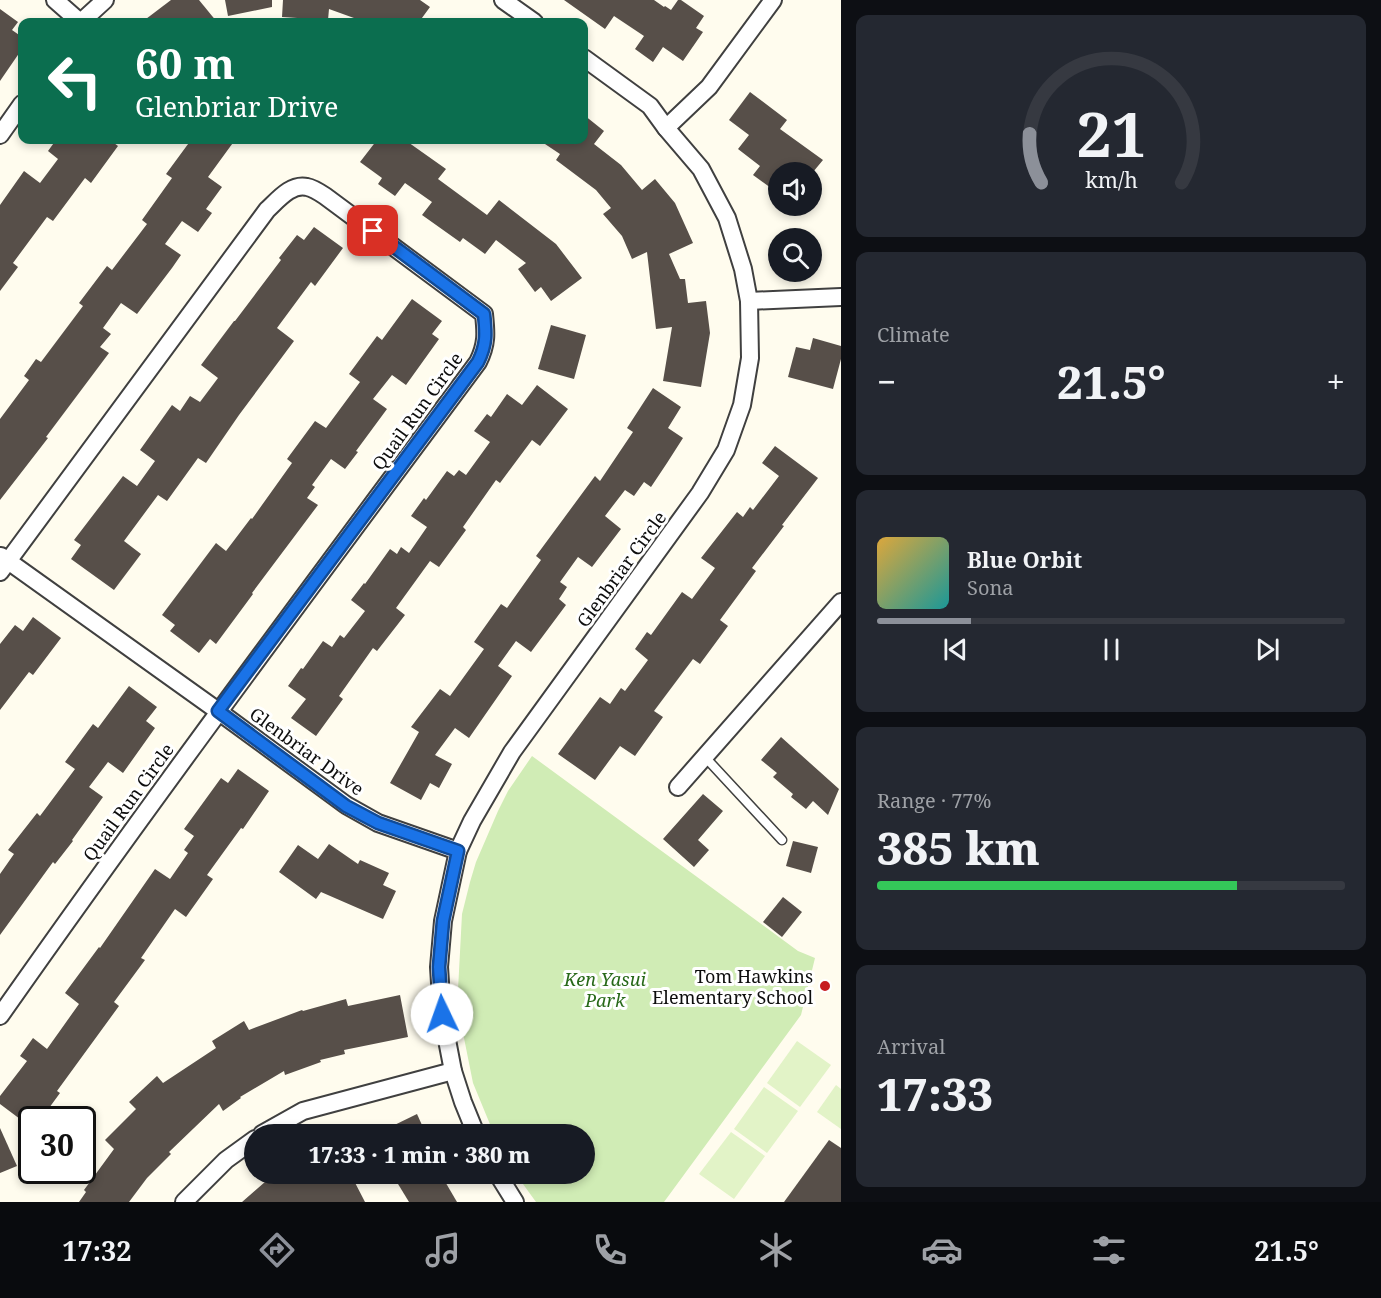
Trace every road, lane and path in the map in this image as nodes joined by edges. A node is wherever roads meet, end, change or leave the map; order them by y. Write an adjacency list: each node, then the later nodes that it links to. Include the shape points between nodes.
1 (55, 0): 5 (street)
2 (105, 0): 6 (street)
3 (503, 0): 7 (street)
4 (772, 0): 10 (street, via 708,87)
5 (76, 18)
6 (85, 18)
7 (528, 18)
8 (588, 61): 10 (street, Glenbriar Circle, via 650,106)
9 (18, 110): 11 (street)
10 (666, 128): 13 (street, Glenbriar Circle, via 701,169 728,218)
11 (0, 135)
12 (841, 297): 13 (street)
13 (749, 301): 20 (street, Glenbriar Circle, via 750,358 742,405 726,450 700,493 512,752)
14 (3, 563): 16 (street, Glenbriar Drive); 16 (street, Quail Run Circle, via 267,210 288,190 301,186 325,195 484,314 486,338 478,362)
15 (841, 602): 17 (street)
16 (218, 711): 20 (street, Glenbriar Drive, via 346,806 378,823); 21 (street, Quail Run Circle)
17 (705, 757): 18 (street); 19 (lane)
18 (678, 787)
19 (782, 840)
20 (458, 851): 22 (street, Glenbriar Circle, via 443,921 439,967 442,1014)
21 (0, 1016)
22 (453, 1071): 23 (street, via 303,1111); 24 (street, Glenbriar Circle)
23 (280, 1124)
24 (472, 1124)
25 (244, 1147): 27 (street)
26 (504, 1184): 28 (street)
27 (184, 1202)
28 (515, 1202)

